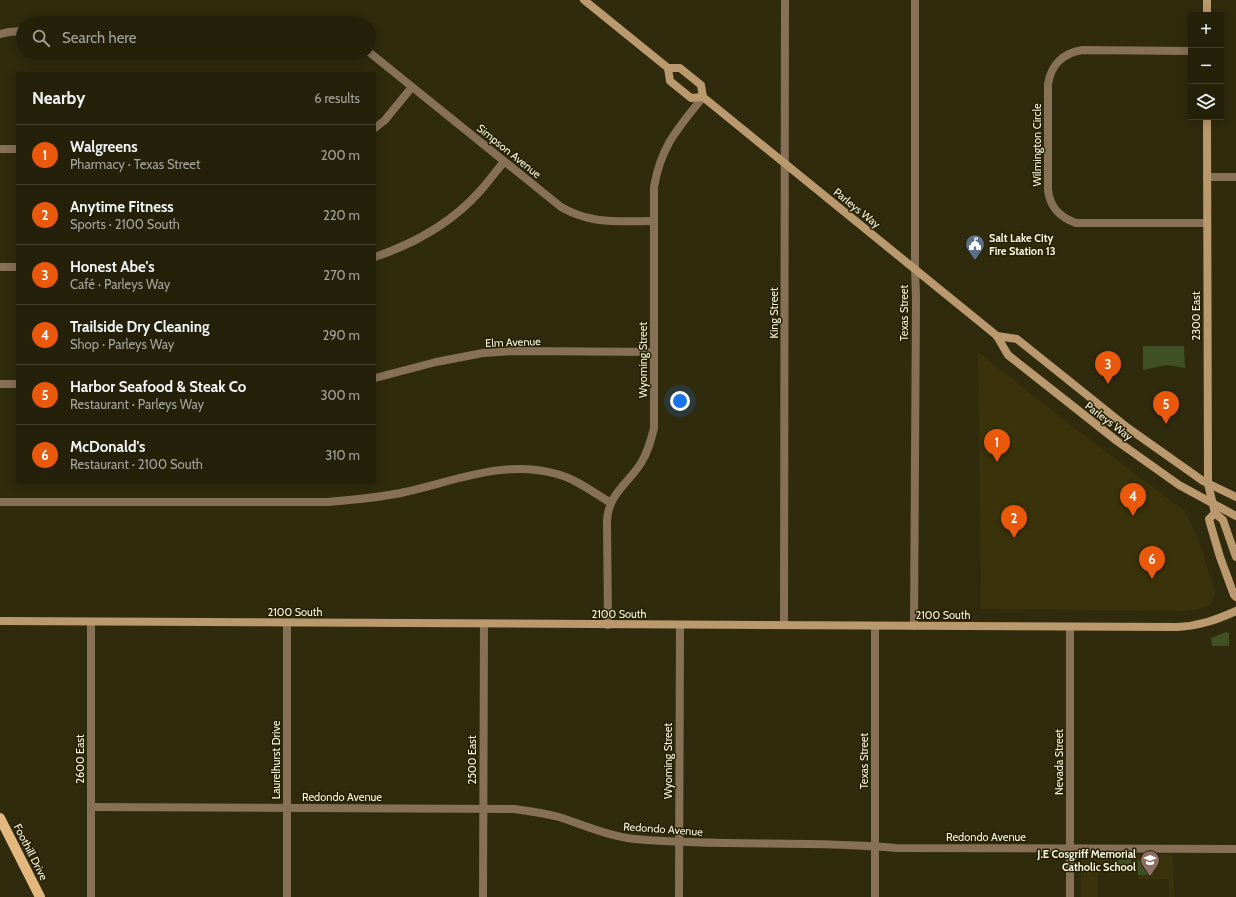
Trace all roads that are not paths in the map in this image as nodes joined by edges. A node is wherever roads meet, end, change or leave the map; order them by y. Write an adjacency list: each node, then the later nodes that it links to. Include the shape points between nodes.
1 (584, 0): 10 (street, Parleys Way)
2 (785, 0): 18 (street, King Street)
3 (915, 0): 26 (street, Texas Street)
4 (1208, 0): 5 (street)
5 (1207, 12)
6 (16, 32): 7 (street)
7 (0, 34)
8 (1188, 51): 22 (street, Wilmington Circle, via 1082,50 1069,53 1058,61 1051,71 1048,84 1048,190 1051,202 1058,213 1076,222)
9 (376, 58): 11 (street, Simpson Avenue)
10 (668, 68): 12 (street, Parleys Way, via 680,68 701,84); 12 (street, Parleys Way, via 670,81 691,98)
11 (412, 87): 14 (street); 17 (street, Simpson Avenue)
12 (703, 97): 18 (street, Parleys Way); 21 (street, Wyoming Street, via 670,139 661,158 654,187)
13 (1207, 120): 19 (street, 2300 East)
14 (376, 127)
15 (0, 149): 16 (street)
16 (16, 149)
17 (504, 162): 21 (street, Simpson Avenue, via 561,207 580,216 610,221); 23 (street, via 481,190 444,224 417,240)
18 (785, 164): 26 (street, Parleys Way); 47 (street, King Street)
19 (1207, 176): 20 (street); 22 (street, 2300 East)
20 (1236, 177)
21 (654, 221): 28 (street, Wyoming Street)
22 (1207, 223): 32 (street, 2300 East)
23 (376, 257)
24 (0, 267): 25 (street)
25 (16, 267)
26 (915, 268): 27 (street, Parleys Way); 49 (street, Texas Street)
27 (997, 336): 32 (street, Parleys Way, via 1017,339 1128,428); 36 (street, Parleys Way, via 1008,355 1086,417)
28 (654, 352): 29 (street, Elm Avenue, via 483,353); 35 (street, Wyoming Street, via 654,417 648,451 642,463)
29 (376, 378)
30 (0, 384): 31 (street)
31 (16, 384)
32 (1205, 482): 33 (street); 36 (street, 2300 East)
33 (1236, 497)
34 (0, 502): 35 (street, via 326,502 403,492 488,471 521,470 557,474)
35 (610, 503): 45 (street, via 607,521)
36 (1216, 509): 37 (street); 38 (street, 2300 East, via 1223,520); 39 (street, via 1209,519 1220,557)
37 (1236, 516)
38 (1236, 557)
39 (1236, 597)
40 (1236, 611): 50 (street, 2100 South, via 1210,622 1186,627)
41 (0, 621): 42 (street, 2100 South)
42 (91, 622): 43 (street, 2100 South); 51 (street, 2600 East)
43 (288, 623): 44 (street, 2100 South); 52 (street, Laurelhurst Drive)
44 (484, 624): 45 (street, 2100 South); 53 (street, 2500 East)
45 (608, 624): 46 (street, 2100 South)
46 (680, 625): 47 (street, 2100 South); 55 (street, Wyoming Street)
47 (784, 625): 48 (street, 2100 South)
48 (875, 626): 49 (street, 2100 South); 56 (street, Texas Street)
49 (914, 626): 50 (street, 2100 South)
50 (1070, 627): 57 (street, Nevada Street)
51 (91, 807): 52 (street, Redondo Avenue); 60 (street, 2600 East)
52 (288, 808): 53 (street, Redondo Avenue); 61 (street, Laurelhurst Drive)
53 (483, 809): 55 (street, Redondo Avenue, via 529,811 558,817 620,837); 62 (street, 2500 East)
54 (0, 818): 59 (main road, Foothill Drive)
55 (679, 842): 56 (street, Redondo Avenue); 63 (street, Wyoming Street)
56 (875, 846): 57 (street, Redondo Avenue); 64 (street, Texas Street)
57 (1070, 848): 58 (street, Redondo Avenue); 65 (street, Nevada Street)
58 (1236, 849)
59 (40, 897)
60 (91, 897)
61 (287, 897)
62 (483, 897)
63 (679, 897)
64 (875, 897)
65 (1070, 897)

